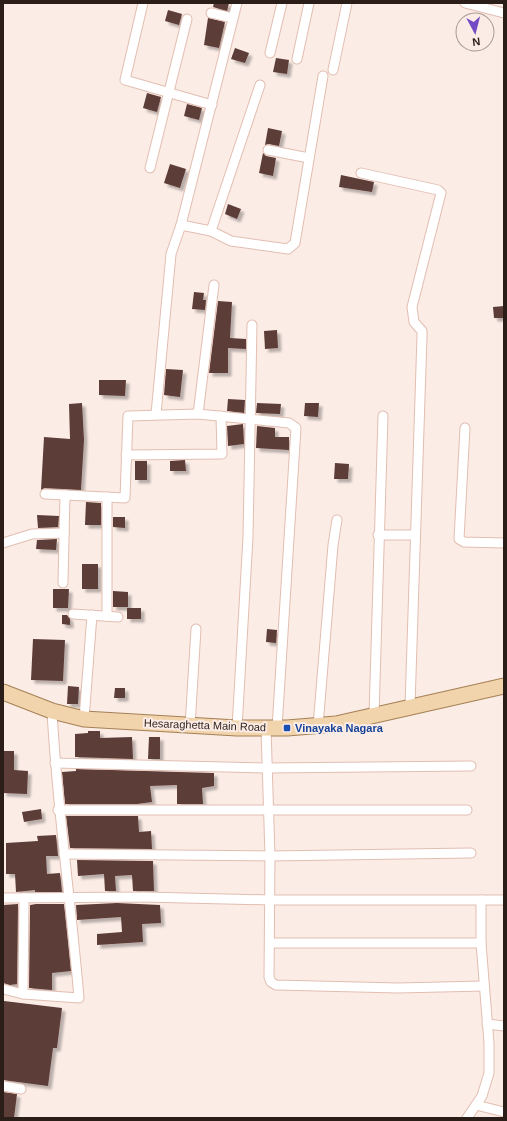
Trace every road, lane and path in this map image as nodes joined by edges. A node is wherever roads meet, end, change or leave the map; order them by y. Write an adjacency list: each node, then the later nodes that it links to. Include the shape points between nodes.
1 (143, 3): 17 (street, via 125,80)
2 (237, 3): 10 (street)
3 (282, 3): 12 (street)
4 (310, 3): 13 (street)
5 (347, 3): 14 (street)
6 (465, 3): 7 (street)
7 (487, 6): 9 (street)
8 (211, 13): 10 (street)
9 (504, 13)
10 (233, 18): 18 (street)
11 (187, 19): 17 (street)
12 (270, 53)
13 (297, 59)
14 (333, 70)
15 (323, 76): 20 (street)
16 (260, 85): 24 (street)
17 (169, 92): 18 (street); 21 (street)
18 (212, 105): 23 (street)
19 (268, 150): 20 (street)
20 (309, 158): 24 (street, via 295,243 288,249 231,241)
21 (150, 168)
22 (361, 173): 40 (street, via 438,190 441,193 412,307 414,322 422,332)
23 (181, 225): 24 (street); 27 (street, via 172,254)
24 (211, 231)
25 (214, 285): 28 (street)
26 (252, 325): 31 (street)
27 (156, 414): 28 (street); 33 (street, via 128,416)
28 (198, 414): 29 (street)
29 (220, 416): 31 (street); 33 (street, via 222,454)
30 (383, 416): 39 (street)
31 (250, 419): 57 (street, via 248,537); 58 (street, via 289,423 296,428)
32 (465, 428): 42 (street, via 459,539 464,542)
33 (126, 455): 36 (street, via 125,498)
34 (45, 494): 35 (street)
35 (65, 495): 36 (street); 38 (street)
36 (107, 497): 46 (street)
37 (336, 520): 56 (street)
38 (64, 533): 41 (street, via 32,534); 43 (street)
39 (378, 535): 40 (street); 53 (street)
40 (415, 535): 51 (street)
41 (3, 543)
42 (504, 543)
43 (63, 583)
44 (73, 614): 45 (street)
45 (92, 615): 46 (street); 54 (street)
46 (107, 616): 47 (street)
47 (118, 617)
48 (196, 629): 55 (street)
49 (504, 686): 51 (main road, Hesaraghetta Main Road)
50 (3, 692): 52 (main road, Hesaraghetta Main Road)
51 (410, 706): 53 (main road, Hesaraghetta Main Road)
52 (52, 711): 54 (main road, Hesaraghetta Main Road); 59 (street)
53 (374, 715): 56 (main road, Hesaraghetta Main Road)
54 (84, 719): 55 (main road, Hesaraghetta Main Road)
55 (190, 726): 57 (main road, Hesaraghetta Main Road)
56 (318, 726): 58 (main road, Hesaraghetta Main Road)
57 (237, 728): 58 (main road, Hesaraghetta Main Road)
58 (272, 728): 61 (street)
59 (55, 763): 61 (street); 62 (street)
60 (471, 766): 61 (street)
61 (267, 768): 64 (street)
62 (58, 810): 64 (street); 66 (street)
63 (466, 810): 64 (street)
64 (268, 811): 67 (street)
65 (471, 853): 67 (street)
66 (64, 854): 67 (street); 70 (street)
67 (270, 856): 71 (street)
68 (3, 898): 69 (street)
69 (24, 898): 70 (street); 78 (street)
70 (70, 898): 71 (street); 78 (street, via 79,998)
71 (270, 900): 72 (street); 74 (street)
72 (481, 900): 73 (street); 75 (street)
73 (504, 900)
74 (271, 943): 75 (street); 76 (street, via 269,977 276,985 398,988)
75 (481, 943): 76 (street)
76 (484, 986): 79 (street)
77 (3, 989): 78 (street)
78 (23, 994)
79 (487, 1024): 80 (street); 83 (street, via 489,1073 482,1096)
80 (504, 1026)
81 (3, 1086): 82 (street)
82 (20, 1089)
83 (476, 1105): 84 (street); 85 (street)
84 (504, 1112)
85 (468, 1118)

